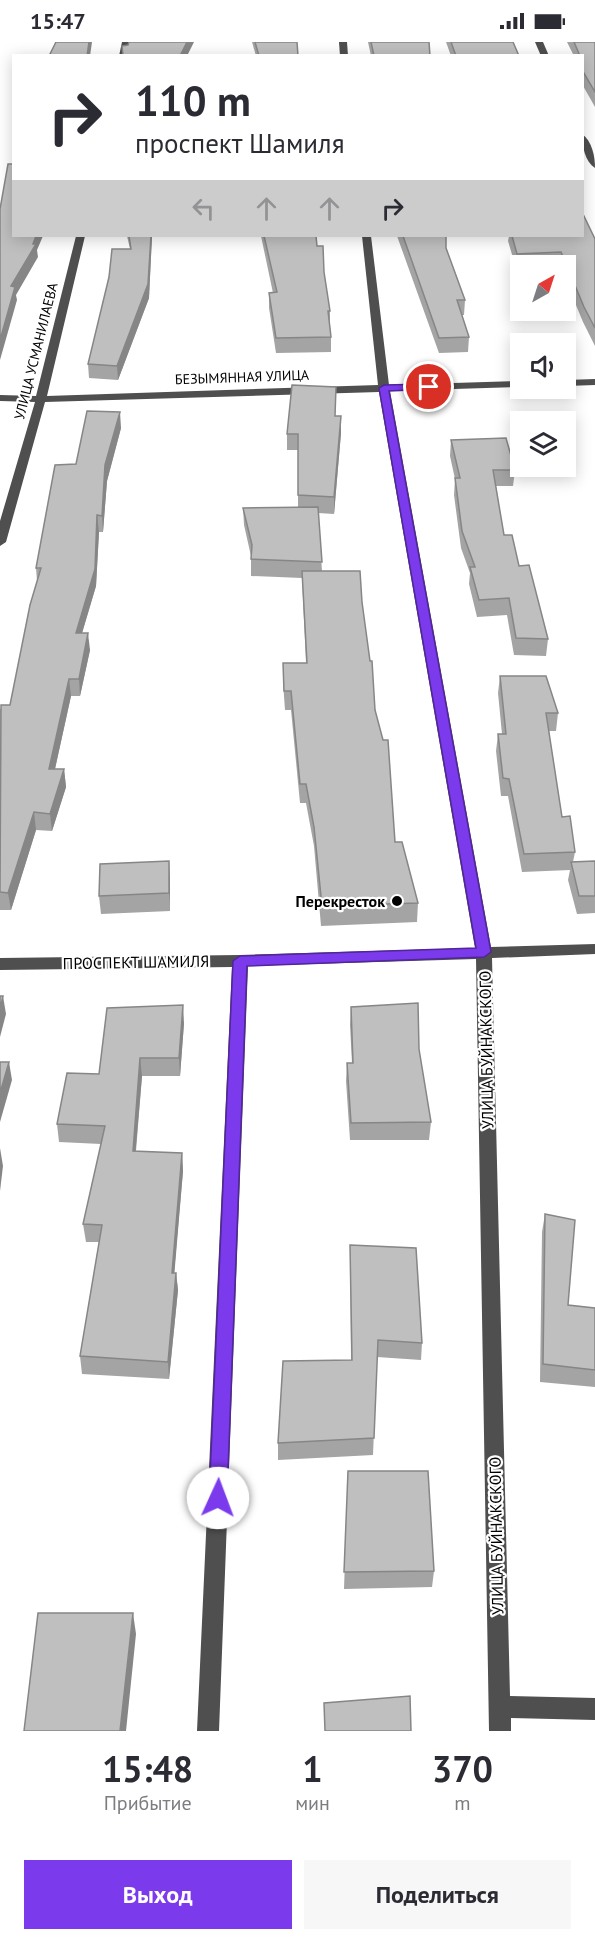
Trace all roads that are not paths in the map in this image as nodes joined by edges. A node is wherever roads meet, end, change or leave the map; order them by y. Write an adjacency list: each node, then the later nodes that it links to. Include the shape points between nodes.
1 (584, 140): 2 (street)
2 (595, 165)
3 (80, 237): 10 (street, УЛИЦА УСМАНИЛАЕВА)
4 (366, 237): 8 (street, УЛИЦА БУЙНАКСКОГО)
5 (595, 382): 6 (street)
6 (576, 383)
7 (510, 384): 8 (street, БЕЗЫМЯННАЯ УЛИЦА)
8 (384, 388): 10 (street, БЕЗЫМЯННАЯ УЛИЦА); 13 (street, УЛИЦА БУЙНАКСКОГО)
9 (0, 398): 10 (street, БЕЗЫМЯННАЯ УЛИЦА)
10 (41, 399): 11 (street, УЛИЦА УСМАНИЛАЕВА)
11 (0, 542)
12 (595, 949): 13 (street, ПРОСПЕКТ ШАМИЛЯ)
13 (484, 952): 14 (street, ПРОСПЕКТ ШАМИЛЯ); 16 (street, УЛИЦА БУЙНАКСКОГО)
14 (240, 961): 15 (street, ПРОСПЕКТ ШАМИЛЯ); 18 (street)
15 (0, 964)
16 (500, 1707): 17 (street); 19 (street, УЛИЦА БУЙНАКСКОГО)
17 (595, 1709)
18 (208, 1731)
19 (500, 1731)

